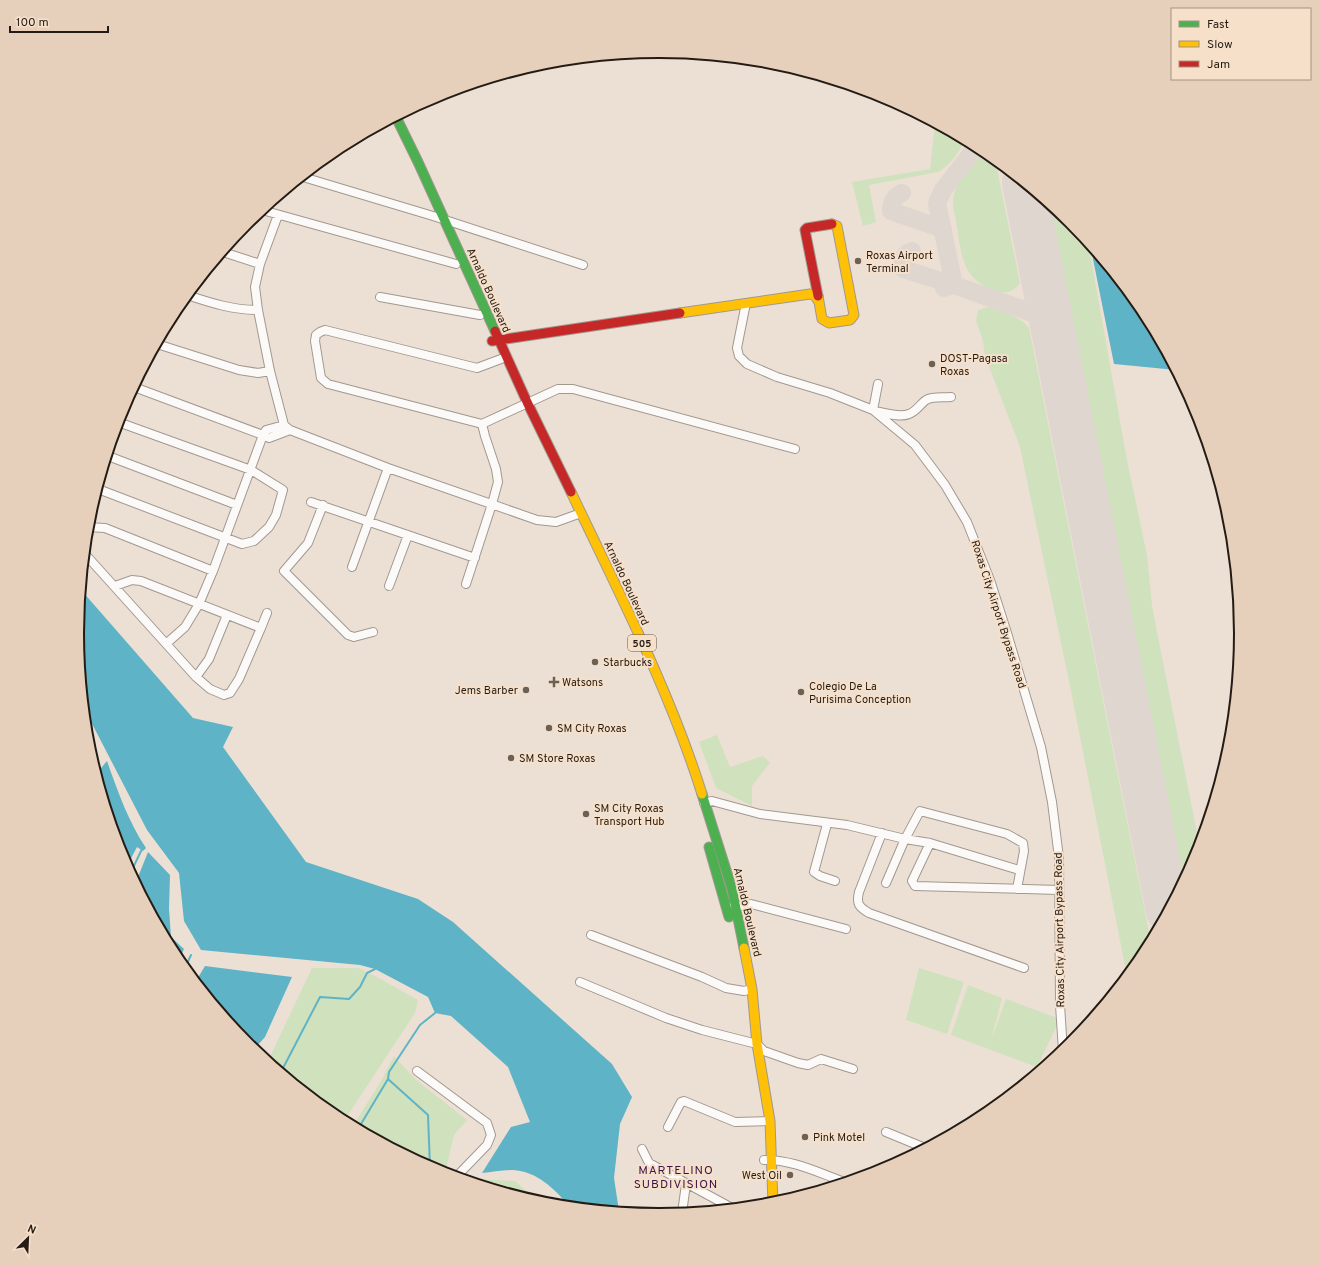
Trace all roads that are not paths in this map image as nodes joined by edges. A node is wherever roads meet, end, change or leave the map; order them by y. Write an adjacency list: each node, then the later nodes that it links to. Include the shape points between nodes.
1 (398, 121): 3 (main road, Arnaldo Boulevard / 505)
2 (392, 124): 3 (main road, Arnaldo Boulevard / 505)
3 (414, 163): 7 (main road, Arnaldo Boulevard / 505); 8 (main road, Arnaldo Boulevard / 505)
4 (307, 178): 7 (street)
5 (268, 212): 6 (street)
6 (278, 215): 10 (street); 11 (street)
7 (433, 216): 8 (street); 11 (main road, Arnaldo Boulevard / 505)
8 (444, 219): 12 (street); 13 (main road, Arnaldo Boulevard / 505)
9 (228, 253): 10 (street)
10 (260, 264): 20 (street, via 256,287)
11 (456, 264): 13 (main road, Arnaldo Boulevard / 505)
12 (583, 265)
13 (468, 280): 21 (main road, Arnaldo Boulevard / 505); 22 (main road, Arnaldo Boulevard / 505)
14 (816, 285): 15 (main road); 18 (main road); 18 (main road, via 805,230 835,224 853,318 825,322 822,319)
15 (810, 294): 18 (main road); 19 (main road)
16 (380, 297): 21 (street)
17 (193, 298): 20 (street, via 223,307)
18 (819, 302)
19 (746, 303): 22 (main road); 30 (street, Roxas City Airport Bypass Road, via 737,348 739,356 747,364)
20 (258, 310): 25 (street)
21 (480, 315): 22 (main road, Arnaldo Boulevard / 505)
22 (495, 340): 24 (main road, Arnaldo Boulevard / 505); 29 (main road, Arnaldo Boulevard / 505)
23 (162, 346): 25 (street, via 239,370 258,373)
24 (501, 359): 29 (main road, Arnaldo Boulevard / 505); 32 (street, via 477,368 325,330 316,335 321,378 328,384)
25 (270, 371): 33 (street)
26 (878, 384): 30 (street)
27 (139, 389): 34 (street)
28 (951, 397): 30 (street, via 926,401 908,414 892,415)
29 (525, 403): 32 (street); 35 (street, via 558,389 573,389); 44 (main road, Arnaldo Boulevard / 505)
30 (873, 410): 73 (street, Roxas City Airport Bypass Road, via 915,445 945,485 967,522 990,580 1041,747 1058,844)
31 (124, 424): 38 (street)
32 (482, 424): 41 (street, via 498,482)
33 (287, 427): 34 (street, via 269,438); 37 (street)
34 (263, 435): 38 (street)
35 (795, 449)
36 (112, 458): 42 (street)
37 (388, 468): 41 (street); 45 (street)
38 (251, 470): 42 (street); 48 (street, via 284,490 276,515 254,541 242,544)
39 (103, 491): 48 (street)
40 (311, 502): 43 (street)
41 (492, 504): 44 (street, via 537,520 556,522); 50 (street)
42 (237, 505): 48 (street)
43 (323, 505): 45 (street); 60 (street, via 308,543 284,571 348,635 354,637)
44 (578, 514): 63 (main road, Arnaldo Boulevard / 505, via 652,674 677,746)
45 (369, 522): 47 (street); 51 (street)
46 (95, 527): 52 (street, via 105,528)
47 (408, 535): 50 (street); 55 (street)
48 (225, 537): 52 (street)
49 (89, 558): 54 (street)
50 (475, 558): 53 (street)
51 (352, 567)
52 (213, 571): 56 (street)
53 (466, 584)
54 (115, 586): 56 (street, via 132,580 141,581); 61 (street)
55 (389, 586)
56 (199, 604): 58 (street); 61 (street, via 185,627)
57 (267, 613): 59 (street)
58 (227, 616): 59 (street); 62 (street, via 209,659)
59 (261, 628): 62 (street, via 239,679 230,693 224,695 210,689)
60 (373, 632)
61 (167, 643): 62 (street)
62 (196, 678)
63 (697, 792): 64 (main road, Arnaldo Boulevard / 505); 74 (main road, Arnaldo Boulevard / 505)
64 (704, 803): 65 (street, via 712,801 760,814); 74 (main road, Arnaldo Boulevard / 505, via 732,889)
65 (827, 824): 66 (street); 70 (street, via 814,872)
66 (882, 834): 67 (street); 77 (street, via 859,892 857,900 861,908)
67 (905, 839): 68 (street); 69 (street, via 920,811 1007,834 1023,843); 71 (street)
68 (930, 843): 69 (street); 72 (street, via 912,881 915,886)
69 (1020, 870): 72 (street)
70 (835, 881)
71 (886, 883)
72 (1017, 889): 73 (street)
73 (1059, 890): 80 (street, Roxas City Airport Bypass Road)
74 (732, 907): 75 (street, via 751,904); 79 (main road, Arnaldo Boulevard / 505)
75 (846, 929)
76 (591, 935): 79 (street, via 726,988)
77 (1024, 968)
78 (580, 982): 81 (street, via 666,1018)
79 (748, 990): 81 (main road, Arnaldo Boulevard / 505)
80 (1062, 1043)
81 (753, 1044): 82 (street, via 798,1063 808,1065 821,1060); 84 (main road, Arnaldo Boulevard / 505); 84 (main road, Arnaldo Boulevard / 505)
82 (853, 1069)
83 (417, 1071): 90 (street, via 488,1123 490,1135 487,1145)
84 (762, 1122): 85 (street, via 735,1122 684,1101 681,1102); 89 (main road, Arnaldo Boulevard / 505); 89 (main road, Arnaldo Boulevard / 505)
85 (668, 1127)
86 (886, 1132): 87 (street)
87 (920, 1146)
88 (642, 1149): 92 (street, via 649,1163)
89 (768, 1160): 91 (street, via 795,1164); 93 (main road, Arnaldo Boulevard / 505); 94 (main road, Arnaldo Boulevard / 505)
90 (461, 1172)
91 (837, 1179)
92 (686, 1184): 95 (street); 96 (street)
93 (773, 1197)
94 (766, 1198)
95 (725, 1204)
96 (683, 1207)

